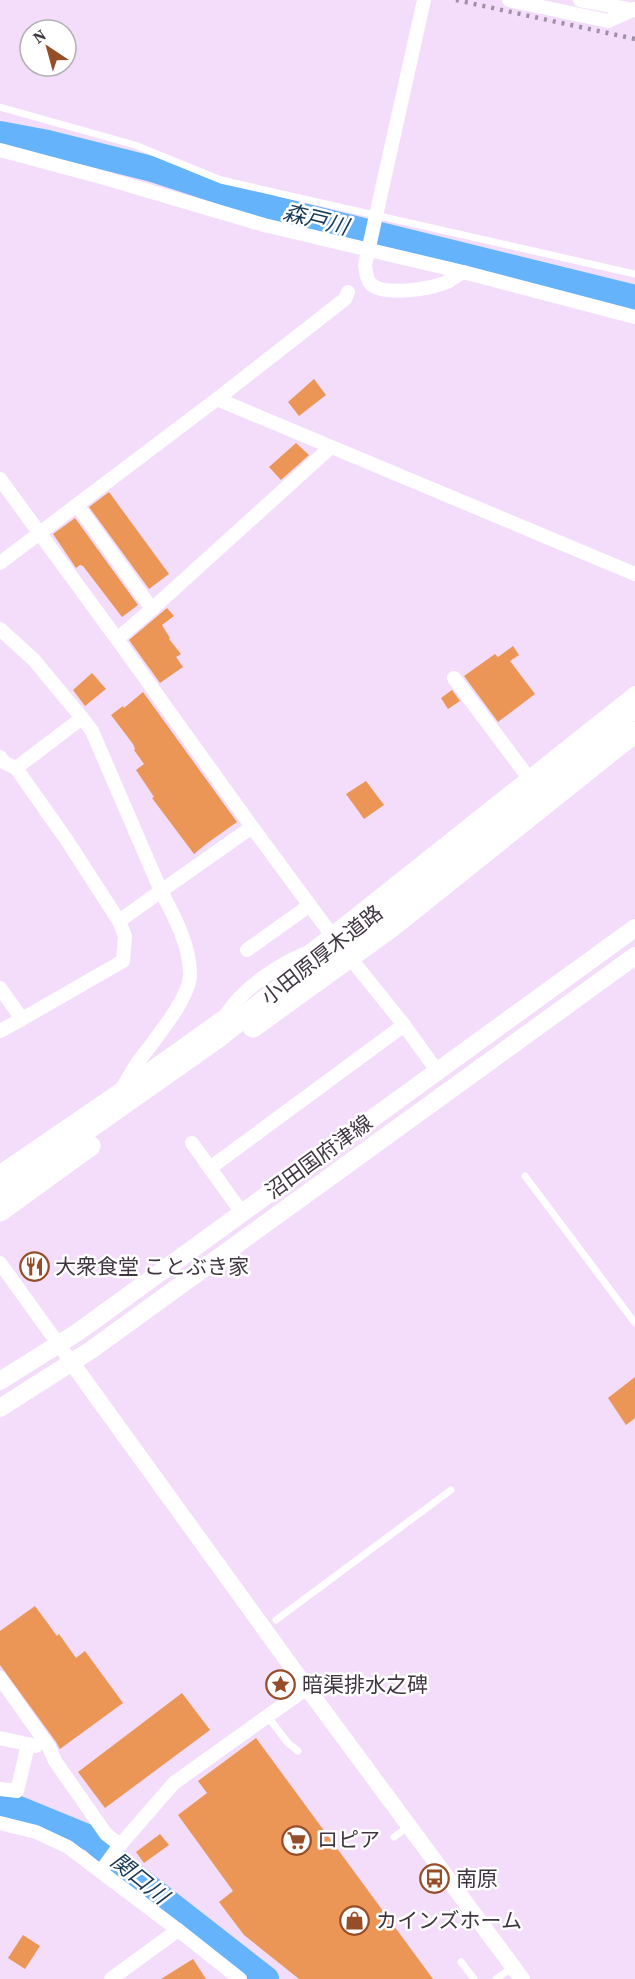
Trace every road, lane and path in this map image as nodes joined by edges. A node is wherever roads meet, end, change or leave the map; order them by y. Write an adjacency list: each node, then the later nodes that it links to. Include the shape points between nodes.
1 (424, 0): 7 (street, via 365,265 366,275 371,284 393,291 436,285)
2 (509, 0): 4 (street, via 608,21)
3 (580, 0): 4 (street)
4 (634, 9)
5 (0, 107): 8 (lane, via 135,146 221,180)
6 (0, 150): 7 (street, via 264,225)
7 (463, 272): 10 (street)
8 (635, 274)
9 (348, 292): 11 (street)
10 (635, 317)
11 (217, 399): 12 (street); 14 (street)
12 (331, 447): 17 (street); 18 (street)
13 (0, 479): 15 (street)
14 (77, 505): 15 (street); 18 (street)
15 (40, 533): 16 (street); 20 (street)
16 (0, 563)
17 (635, 574)
18 (152, 609): 20 (street)
19 (0, 629): 24 (street, via 34,660)
20 (117, 639): 29 (street)
21 (454, 678): 28 (street)
22 (635, 693): 28 (street)
23 (635, 707): 47 (highway, 小田原厚木道路, via 216,1039)
24 (82, 718): 27 (street); 30 (street, via 92,731)
25 (635, 732): 48 (highway, 小田原厚木道路, via 390,928)
26 (0, 757): 27 (street)
27 (16, 768): 32 (street)
28 (528, 777): 34 (street)
29 (252, 826): 30 (street); 31 (street)
30 (161, 891): 32 (street); 42 (street, via 181,933 190,976 176,1009)
31 (310, 905): 34 (street); 35 (street)
32 (119, 921): 38 (street, via 125,936 123,961)
33 (633, 933): 41 (main road, 沼田国府津線)
34 (331, 934): 39 (street); 42 (street, via 309,952 289,960 235,1000 226,1015)
35 (248, 950)
36 (635, 956): 53 (main road, 沼田国府津線)
37 (0, 988): 38 (street)
38 (22, 1019): 40 (street)
39 (404, 1025): 41 (street); 44 (street)
40 (0, 1031)
41 (437, 1071): 49 (main road, 沼田国府津線)
42 (123, 1087): 45 (street)
43 (192, 1143): 44 (street)
44 (210, 1168): 49 (street)
45 (0, 1172)
46 (525, 1176): 51 (lane)
47 (0, 1191)
48 (0, 1211)
49 (242, 1213): 52 (main road, 沼田国府津線)
50 (0, 1263): 52 (street)
51 (635, 1323)
52 (60, 1344): 53 (street); 54 (main road, 沼田国府津線)
53 (72, 1363): 55 (main road, 沼田国府津線); 59 (street)
54 (0, 1381)
55 (0, 1408)
56 (451, 1490): 57 (lane)
57 (276, 1620)
58 (0, 1678): 63 (street)
59 (307, 1688): 60 (street); 67 (street)
60 (268, 1717): 64 (lane); 69 (street, via 174,1784)
61 (0, 1738): 62 (street)
62 (28, 1745): 63 (street); 65 (street, via 17,1791)
63 (49, 1747): 69 (street, via 106,1834)
64 (298, 1751)
65 (0, 1789)
66 (0, 1824): 70 (street, via 36,1832 68,1847)
67 (410, 1826): 68 (lane); 73 (street)
68 (394, 1837)
69 (120, 1845): 70 (street)
70 (101, 1871): 71 (street)
71 (178, 1930): 74 (street); 75 (street)
72 (461, 1962): 76 (lane)
73 (518, 1973): 77 (lane)
74 (111, 1979)
75 (240, 1979)
76 (474, 1979)
77 (496, 1979)

